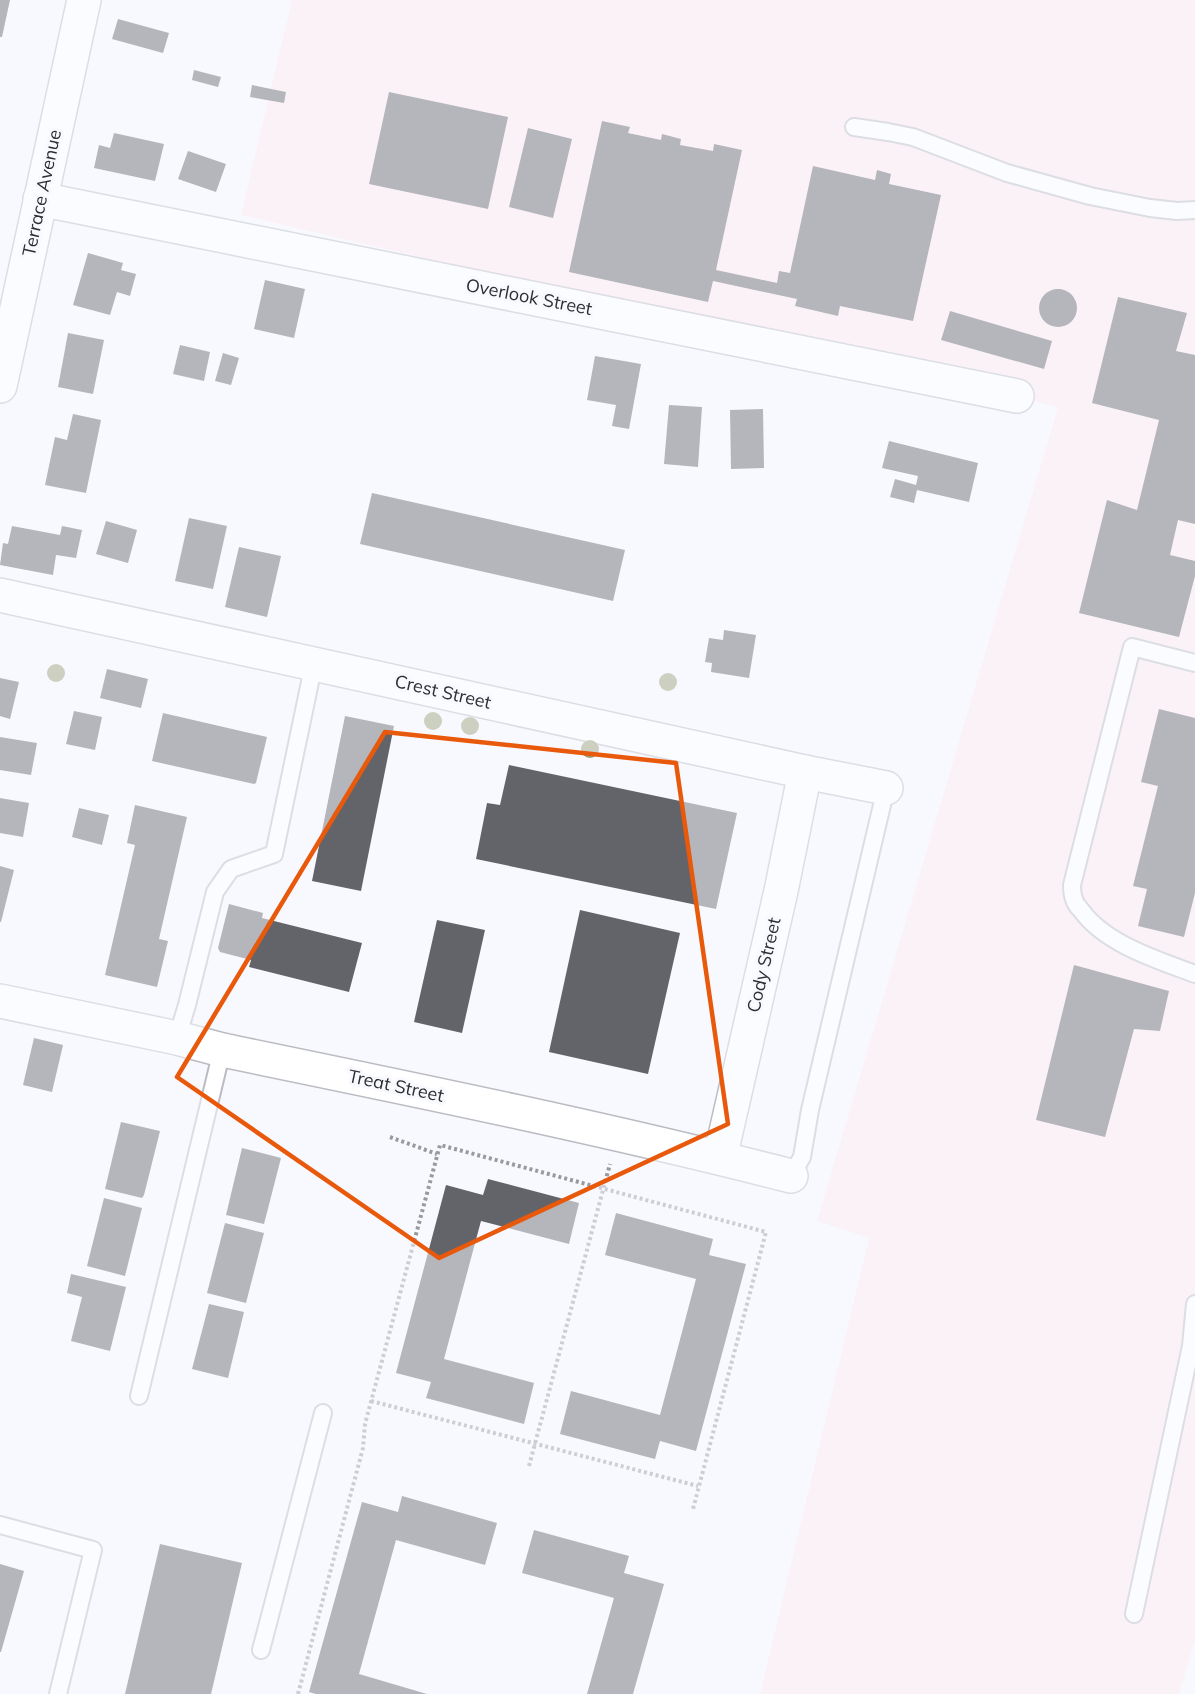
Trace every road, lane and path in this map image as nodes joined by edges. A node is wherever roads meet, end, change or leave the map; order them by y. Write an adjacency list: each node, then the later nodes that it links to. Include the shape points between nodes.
1 (84, 0): 3 (street, Terrace Avenue)
2 (854, 127): 4 (lane, via 914,137 1006,173 1090,196 1177,212)
3 (40, 199): 5 (street, Terrace Avenue); 6 (street, Overlook Street)
4 (1195, 210)
5 (0, 386)
6 (1017, 396)
7 (0, 595): 8 (street, Crest Street)
8 (315, 663): 10 (street, Crest Street); 14 (lane, via 274,854 231,869 214,892)
9 (1195, 663): 12 (lane, via 1132,647 1072,885 1074,901 1100,929 1142,953)
10 (805, 772): 11 (street, Crest Street); 19 (street, Cody Street)
11 (885, 788): 20 (lane, via 802,1157)
12 (1195, 974)
13 (0, 1000): 14 (street, Treat Street)
14 (177, 1038): 15 (street, Treat Street)
15 (222, 1050): 19 (street, Treat Street); 24 (lane)
16 (390, 1137): 17 (path)
17 (437, 1154): 21 (path, via 440,1145); 25 (path)
18 (613, 1155): 21 (path)
19 (720, 1158): 20 (street, Treat Street)
20 (791, 1176)
21 (603, 1189): 27 (path); 29 (path, via 766,1232)
22 (1195, 1304): 23 (lane)
23 (1194, 1337): 32 (lane)
24 (139, 1396)
25 (371, 1401): 27 (path); 35 (path, via 363,1448)
26 (323, 1413): 33 (lane)
27 (535, 1443): 28 (path); 29 (path)
28 (529, 1466)
29 (699, 1486): 30 (path)
30 (693, 1509)
31 (0, 1525): 34 (lane, via 93,1550)
32 (1134, 1614)
33 (261, 1650)
34 (58, 1694)
35 (298, 1694)

